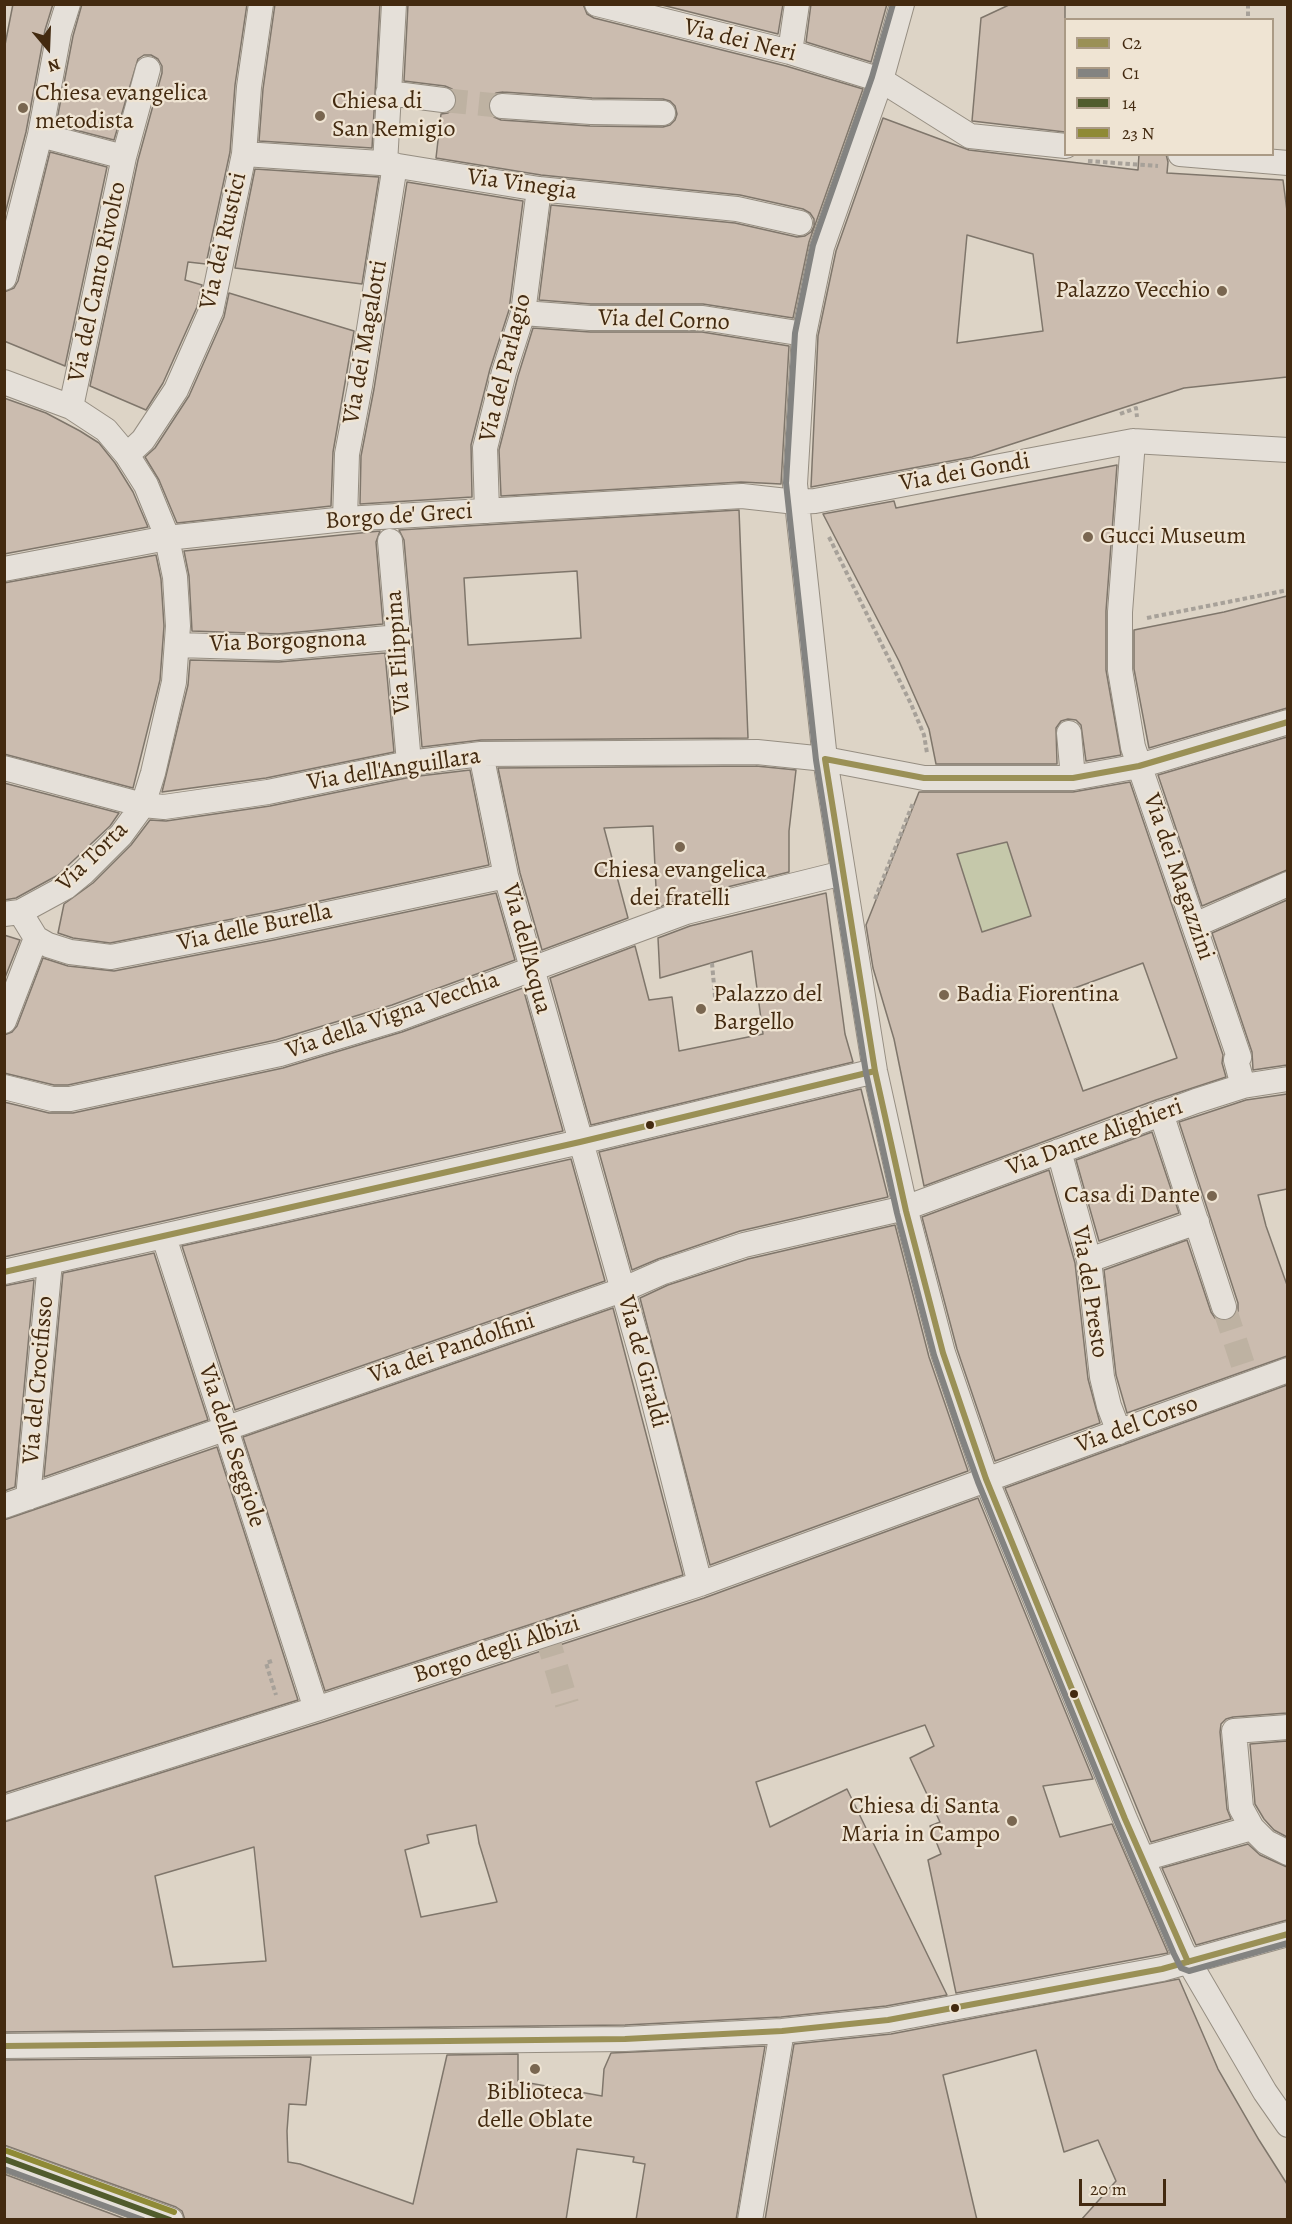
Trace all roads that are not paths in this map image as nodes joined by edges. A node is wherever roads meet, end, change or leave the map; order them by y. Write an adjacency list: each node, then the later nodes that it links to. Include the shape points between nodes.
1 (68, 4): 15 (street)
2 (261, 4): 17 (street, Via dei Rustici)
3 (394, 4): 11 (street, Via dei Magalotti)
4 (597, 4): 7 (street, Via dei Neri)
5 (797, 4): 8 (street)
6 (902, 4): 10 (street)
7 (663, 13): 8 (street, Via dei Neri)
8 (790, 52): 10 (street, Via dei Neri)
9 (148, 69): 19 (street, Via del Canto Rivolto)
10 (881, 80): 16 (street, Via dei Neri, via 970,136); 23 (street)
11 (388, 91): 12 (street); 21 (street, Via dei Magalotti)
12 (443, 100)
13 (502, 106): 14 (street)
14 (663, 113)
15 (40, 135): 19 (street, Via del Canto Rivolto); 24 (street)
16 (1064, 146)
17 (244, 154): 21 (street, Via Vinegia); 31 (street, Via dei Rustici, via 211,310 176,390 143,440)
18 (1203, 156): 20 (street)
19 (124, 157): 28 (street, Via del Canto Rivolto)
20 (1284, 163)
21 (390, 164): 22 (street, Via Vinegia); 34 (street, Via dei Magalotti, via 347,454)
22 (538, 189): 23 (street, Via Vinegia, via 737,209); 25 (street, Via del Parlagio)
23 (817, 226): 26 (street, via 822,247)
24 (4, 278)
25 (523, 313): 26 (street, Via del Corno, via 590,318 703,318); 33 (street, Via del Parlagio, via 485,448)
26 (804, 334): 32 (street)
27 (4, 382): 28 (street, Via Torta)
28 (71, 407): 31 (street, Via Torta, via 106,430)
29 (1133, 441): 30 (street, Via dei Gondi); 32 (street, Via dei Gondi); 45 (street, Via dei Magazzini, via 1120,670)
30 (1287, 450)
31 (127, 455): 36 (street, Via Torta, via 146,485)
32 (796, 502): 33 (street, Borgo de' Greci, via 742,496); 43 (street)
33 (487, 511): 35 (street, Borgo de' Greci)
34 (345, 519): 35 (street, Borgo de' Greci); 36 (street, Borgo de' Greci)
35 (390, 528): 38 (street, Via Filippina)
36 (167, 538): 37 (street, Borgo de' Greci); 39 (street, Via Torta, via 175,577)
37 (4, 569)
38 (399, 637): 39 (street, Via Borgognona, via 278,648); 44 (street, Via Filippina)
39 (177, 645): 48 (street, Via Torta, via 167,718)
40 (1287, 722): 45 (street, Via dell'Anguillara)
41 (1068, 733): 47 (street)
42 (481, 754): 43 (street, Via dell'Anguillara, via 757,752); 44 (street, Via dell'Anguillara); 50 (street, Via dell'Acqua)
43 (825, 759): 47 (street, Via dell'Anguillara, via 929,777); 49 (street)
44 (409, 763): 48 (street, Via dell'Anguillara, via 192,804)
45 (1139, 766): 47 (street, Via dell'Anguillara); 53 (street, Via dei Magazzini)
46 (4, 768): 48 (street, Via dell'Anguillara)
47 (1073, 778)
48 (142, 805): 52 (street, Via Torta, via 121,835 83,873 58,892)
49 (843, 873): 55 (street, Via della Vigna Vecchia, via 686,912); 57 (street)
50 (506, 876): 54 (street, Via delle Burella, via 111,957 70,952); 55 (street, Via dell'Acqua)
51 (1287, 884): 53 (street)
52 (12, 913): 54 (street)
53 (1195, 925): 59 (street, Via dei Magazzini, via 1239,1057 1236,1059)
54 (36, 938): 56 (street)
55 (531, 969): 60 (street, Via della Vigna Vecchia, via 397,1019 280,1054 70,1099 52,1099); 62 (street, Via dell'Acqua)
56 (4, 1022)
57 (875, 1071): 62 (street); 64 (street)
58 (1287, 1079): 59 (street, Via Dante Alighieri)
59 (1243, 1086): 61 (street, Via Dante Alighieri)
60 (4, 1087)
61 (1161, 1113): 63 (street, Via Dante Alighieri); 65 (street)
62 (580, 1142): 66 (street); 70 (street, Via de' Giraldi)
63 (1059, 1151): 64 (street, Via Dante Alighieri); 67 (street, Via del Presto)
64 (905, 1208): 70 (street, Via dei Pandolfini, via 744,1245); 75 (street, via 943,1353)
65 (1197, 1222): 67 (street); 71 (street)
66 (164, 1237): 68 (street); 73 (street, Via delle Seggiole)
67 (1089, 1260): 74 (street, Via del Presto, via 1102,1377)
68 (50, 1262): 69 (street); 76 (street, Via del Crocifisso)
69 (4, 1272)
70 (622, 1290): 73 (street, Via dei Pandolfini); 78 (street, Via de' Giraldi)
71 (1224, 1307)
72 (1287, 1370): 74 (street, Via del Corso, via 1248,1379)
73 (224, 1428): 76 (street, Via dei Pandolfini); 79 (street, Via delle Seggiole, via 287,1657)
74 (1119, 1432): 75 (street, Via del Corso)
75 (986, 1479): 78 (street, Borgo degli Albizi); 84 (street)
76 (28, 1498): 77 (street, Via dei Pandolfini)
77 (4, 1506)
78 (700, 1584): 79 (street, Borgo degli Albizi)
79 (316, 1709): 81 (street, Borgo degli Albizi)
80 (1287, 1727): 82 (street, via 1234,1731)
81 (4, 1808)
82 (1245, 1822): 83 (street, via 1266,1842); 84 (street)
83 (1287, 1853)
84 (1143, 1859): 86 (street)
85 (1287, 1934): 86 (street)
86 (1188, 1962): 87 (street, via 888,2020); 89 (street)
87 (782, 2031): 88 (street, via 624,2039); 92 (street)
88 (4, 2046)
89 (1287, 2125)
90 (4, 2159): 91 (street)
91 (171, 2220)
92 (750, 2220)

